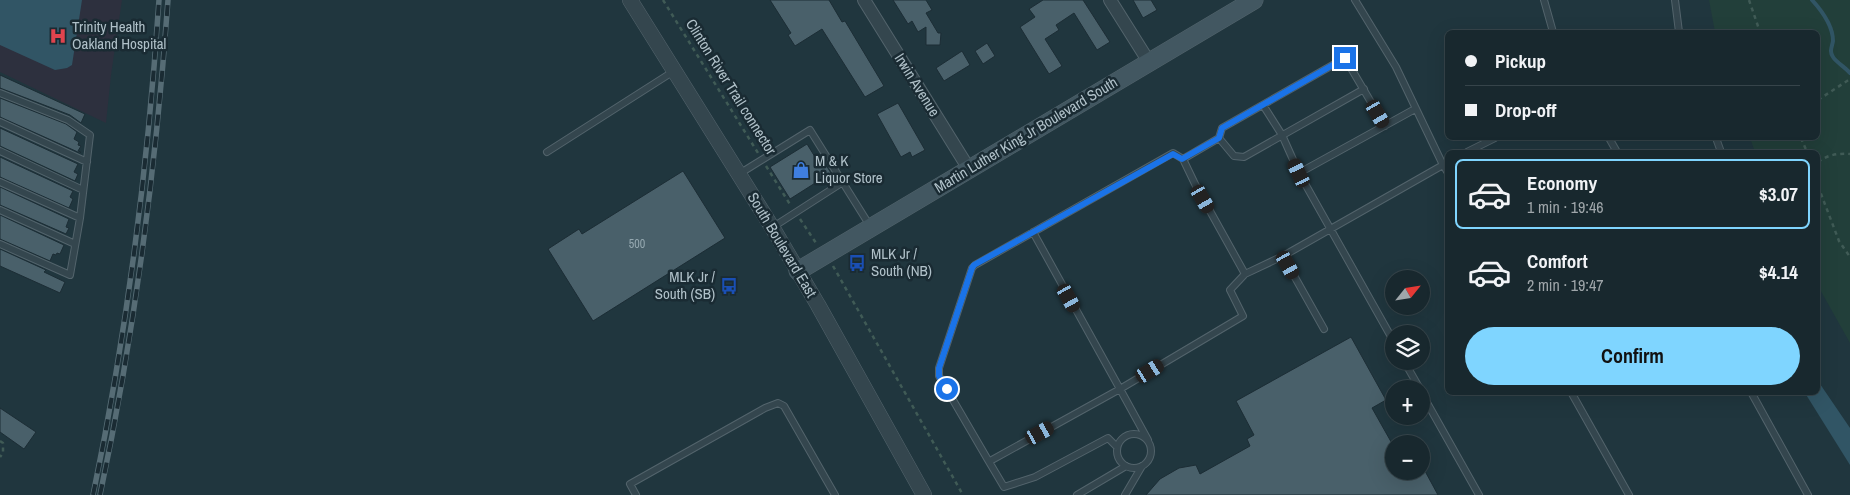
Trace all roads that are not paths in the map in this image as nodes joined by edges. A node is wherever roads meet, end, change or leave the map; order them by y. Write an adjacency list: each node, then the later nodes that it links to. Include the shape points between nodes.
1 (630, 0): 11 (street, South Boulevard East)
2 (864, 0): 27 (street, Irwin Avenue)
3 (1110, 0): 10 (street)
4 (1254, 0): 10 (main road, Martin Luther King Jr Boulevard South)
5 (1355, 0): 15 (lane, via 1396,67)
6 (1544, 0): 8 (lane)
7 (1675, 0): 9 (lane)
8 (1552, 30)
9 (1678, 30)
10 (1149, 62): 27 (main road, Martin Luther King Jr Boulevard South)
11 (674, 71): 23 (lane); 29 (street, South Boulevard East)
12 (1364, 89): 14 (lane, via 1345,58); 17 (lane); 18 (lane)
13 (0, 93): 25 (lane, via 68,120 90,135)
14 (1263, 104): 18 (lane); 19 (lane, via 1222,128)
15 (1415, 109): 17 (lane); 26 (lane)
16 (0, 122): 25 (lane)
17 (1385, 126): 28 (lane)
18 (1282, 136): 19 (lane, via 1244,157 1234,156); 28 (lane)
19 (1219, 138): 24 (lane)
20 (1491, 140): 21 (lane)
21 (1471, 150)
22 (0, 151): 32 (lane)
23 (546, 152)
24 (1182, 159): 38 (lane, via 1173,154); 43 (lane)
25 (87, 162): 32 (lane)
26 (1445, 164): 37 (lane)
27 (969, 169): 36 (main road, Martin Luther King Jr Boulevard South)
28 (1299, 173): 37 (lane)
29 (739, 174): 31 (lane, via 810,130); 35 (street, South Boulevard East)
30 (0, 182): 34 (lane)
31 (843, 182): 35 (lane); 36 (lane)
32 (84, 190): 34 (lane)
33 (0, 210): 40 (lane)
34 (80, 218): 40 (lane)
35 (772, 228): 42 (street, South Boulevard East)
36 (871, 228): 42 (main road, Martin Luther King Jr Boulevard South)
37 (1330, 229): 41 (lane); 44 (lane)
38 (1033, 232): 46 (lane); 52 (lane, via 972,268 939,368 939,376)
39 (0, 244): 40 (lane, via 70,275)
40 (75, 244)
41 (1283, 256): 43 (lane); 45 (lane)
42 (798, 271): 57 (street, South Boulevard East)
43 (1246, 274): 46 (lane, via 1230,290 1244,314 1242,317)
44 (1385, 326)
45 (1324, 329)
46 (1120, 389): 50 (lane); 52 (lane)
47 (1573, 395): 61 (lane)
48 (1753, 395): 62 (lane)
49 (1430, 408): 60 (lane)
50 (1148, 440): 51 (lane, via 1138,434 1127,435); 53 (lane, via 1151,451 1147,462)
51 (1117, 447): 52 (lane, via 1108,438 1035,477 1004,487); 54 (lane, via 1118,458)
52 (988, 460)
53 (1142, 465): 54 (lane); 59 (lane)
54 (1126, 466): 58 (lane)
55 (636, 495): 56 (lane, via 630,484 778,403 784,406)
56 (835, 495)
57 (924, 495)
58 (1077, 495)
59 (1125, 495)
60 (1479, 495)
61 (1629, 495)
62 (1808, 495)

